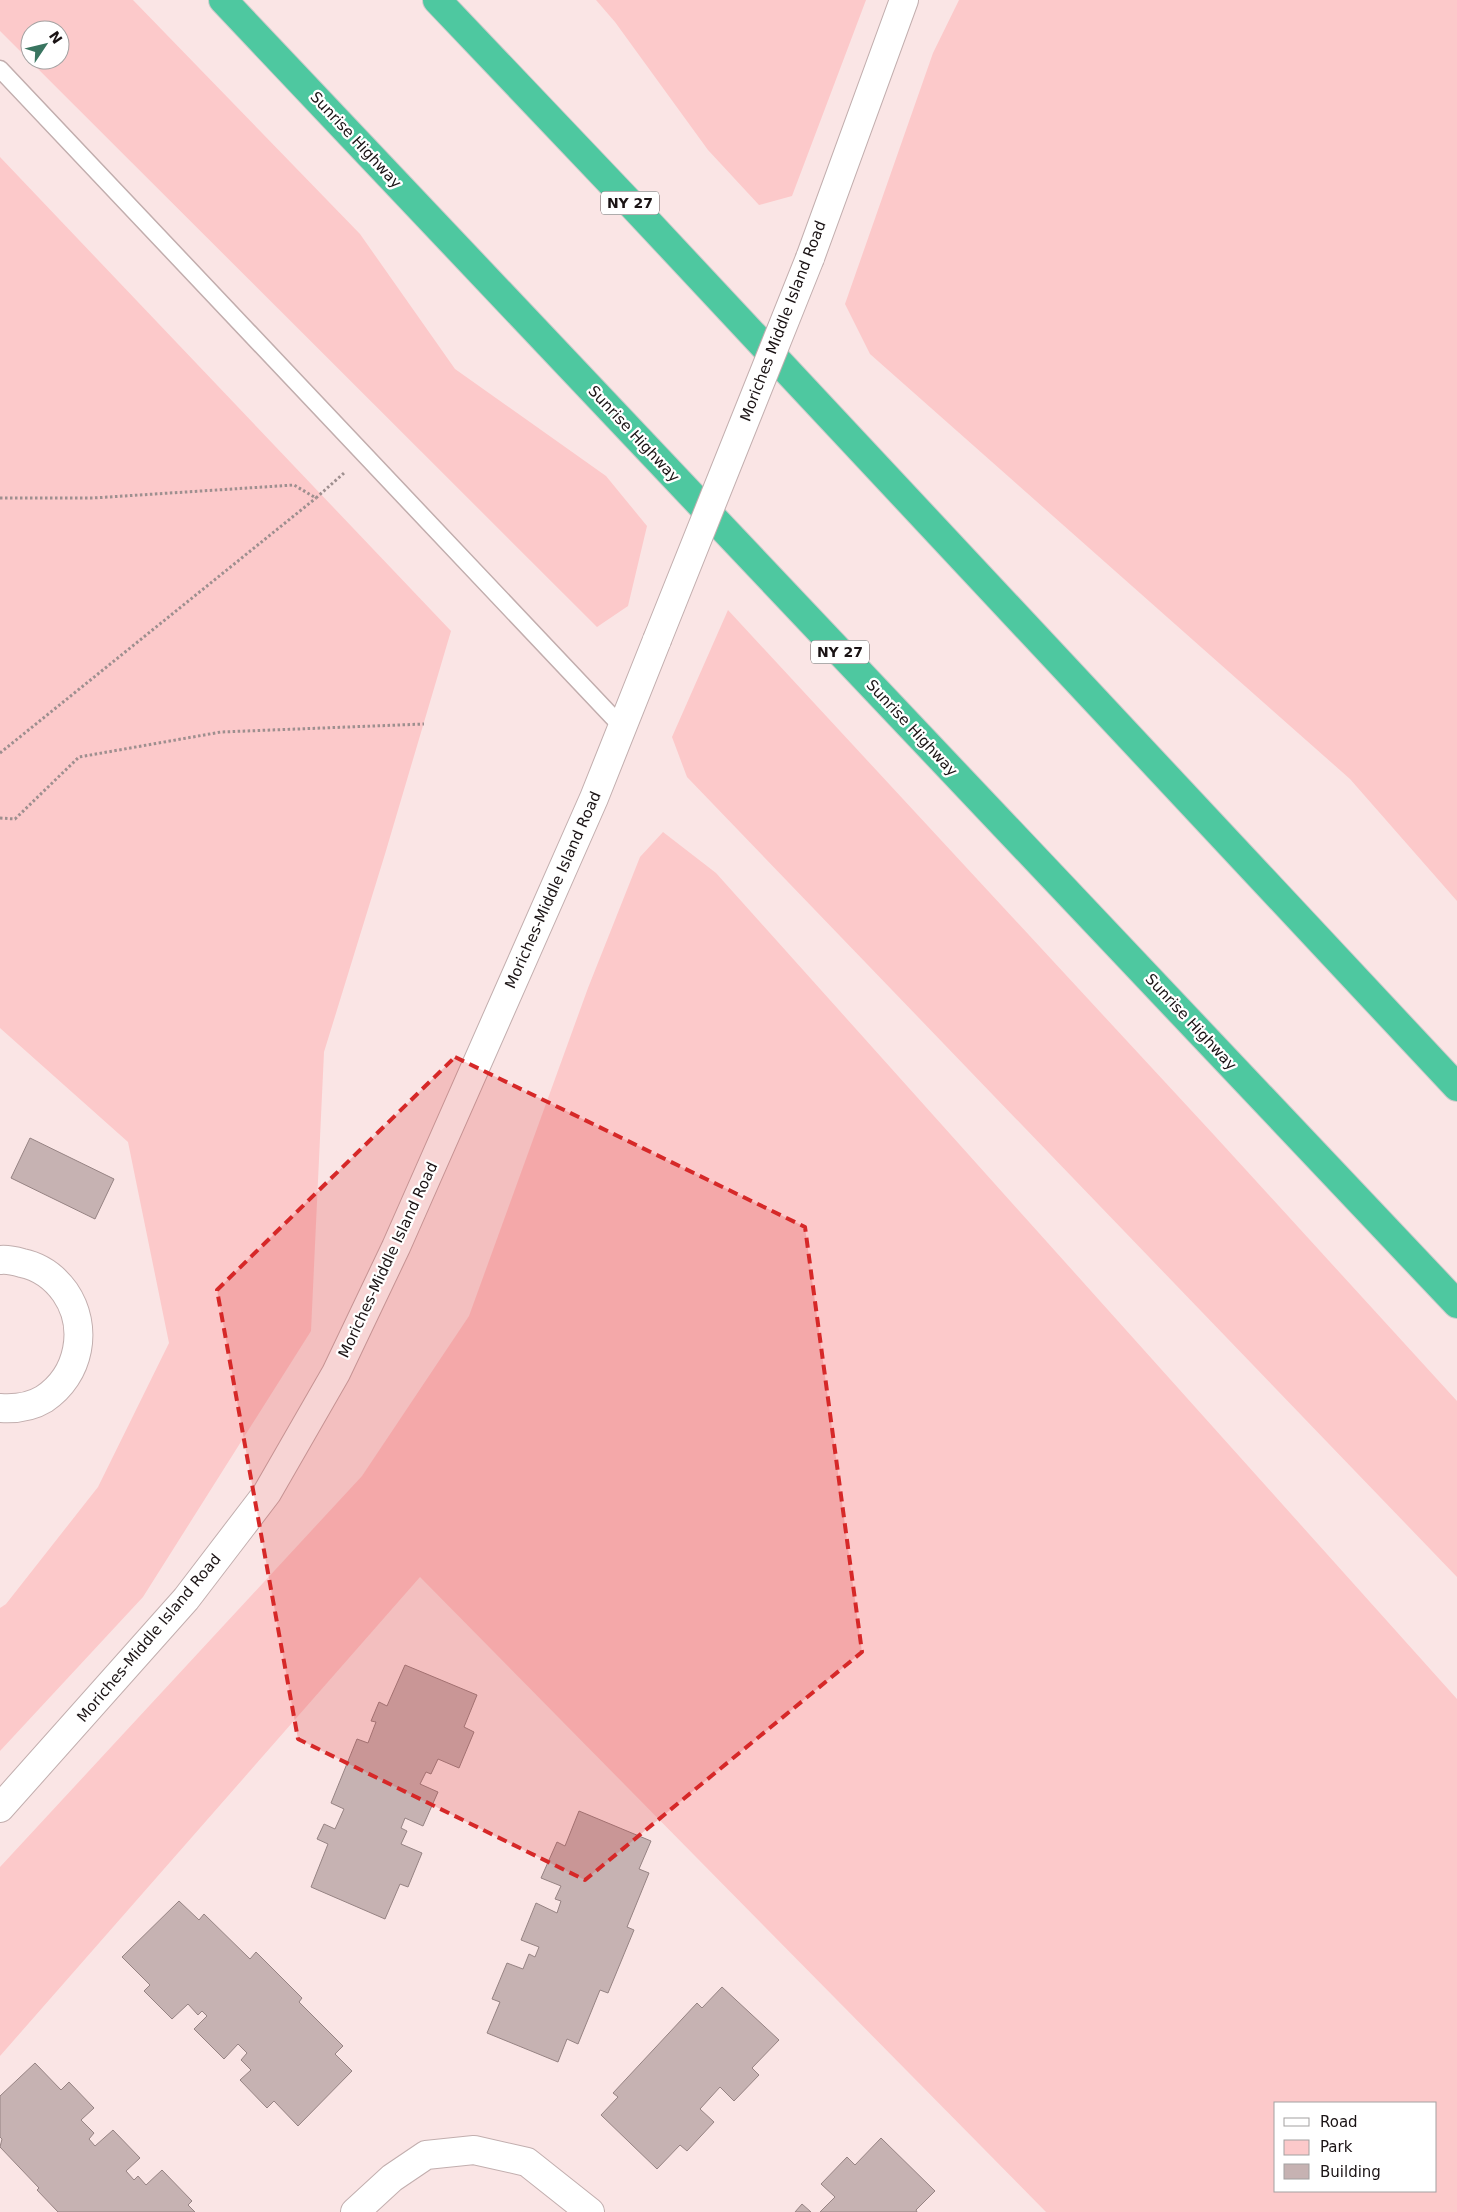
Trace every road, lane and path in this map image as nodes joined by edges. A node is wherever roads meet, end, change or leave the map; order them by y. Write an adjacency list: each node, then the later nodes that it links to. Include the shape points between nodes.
1 (223, 0): 15 (highway, Sunrise Highway / NY 27)
2 (437, 0): 13 (highway, NY 27)
3 (904, 0): 8 (main road, Moriches Middle Island Road, bridge, via 810,258)
4 (0, 69): 5 (lane)
5 (365, 455): 7 (path); 10 (lane)
6 (0, 498): 7 (path, via 93,498 294,485)
7 (316, 498): 11 (path)
8 (657, 640): 10 (main road, Moriches-Middle Island Road)
9 (424, 724): 12 (path, via 221,732 79,757 15,819)
10 (622, 727): 17 (main road, Moriches-Middle Island Road, via 594,798 396,1247 336,1373 267,1493 186,1599)
11 (0, 753)
12 (0, 818)
13 (1457, 1087)
14 (0, 1260): 16 (main road, via 32,1265 56,1280 72,1302 80,1329 77,1356 64,1381 43,1399 17,1409)
15 (1457, 1304)
16 (0, 1408)
17 (0, 1808)
18 (355, 2212): 19 (main road, via 392,2178 426,2154 474,2150 527,2162)
19 (590, 2212)

